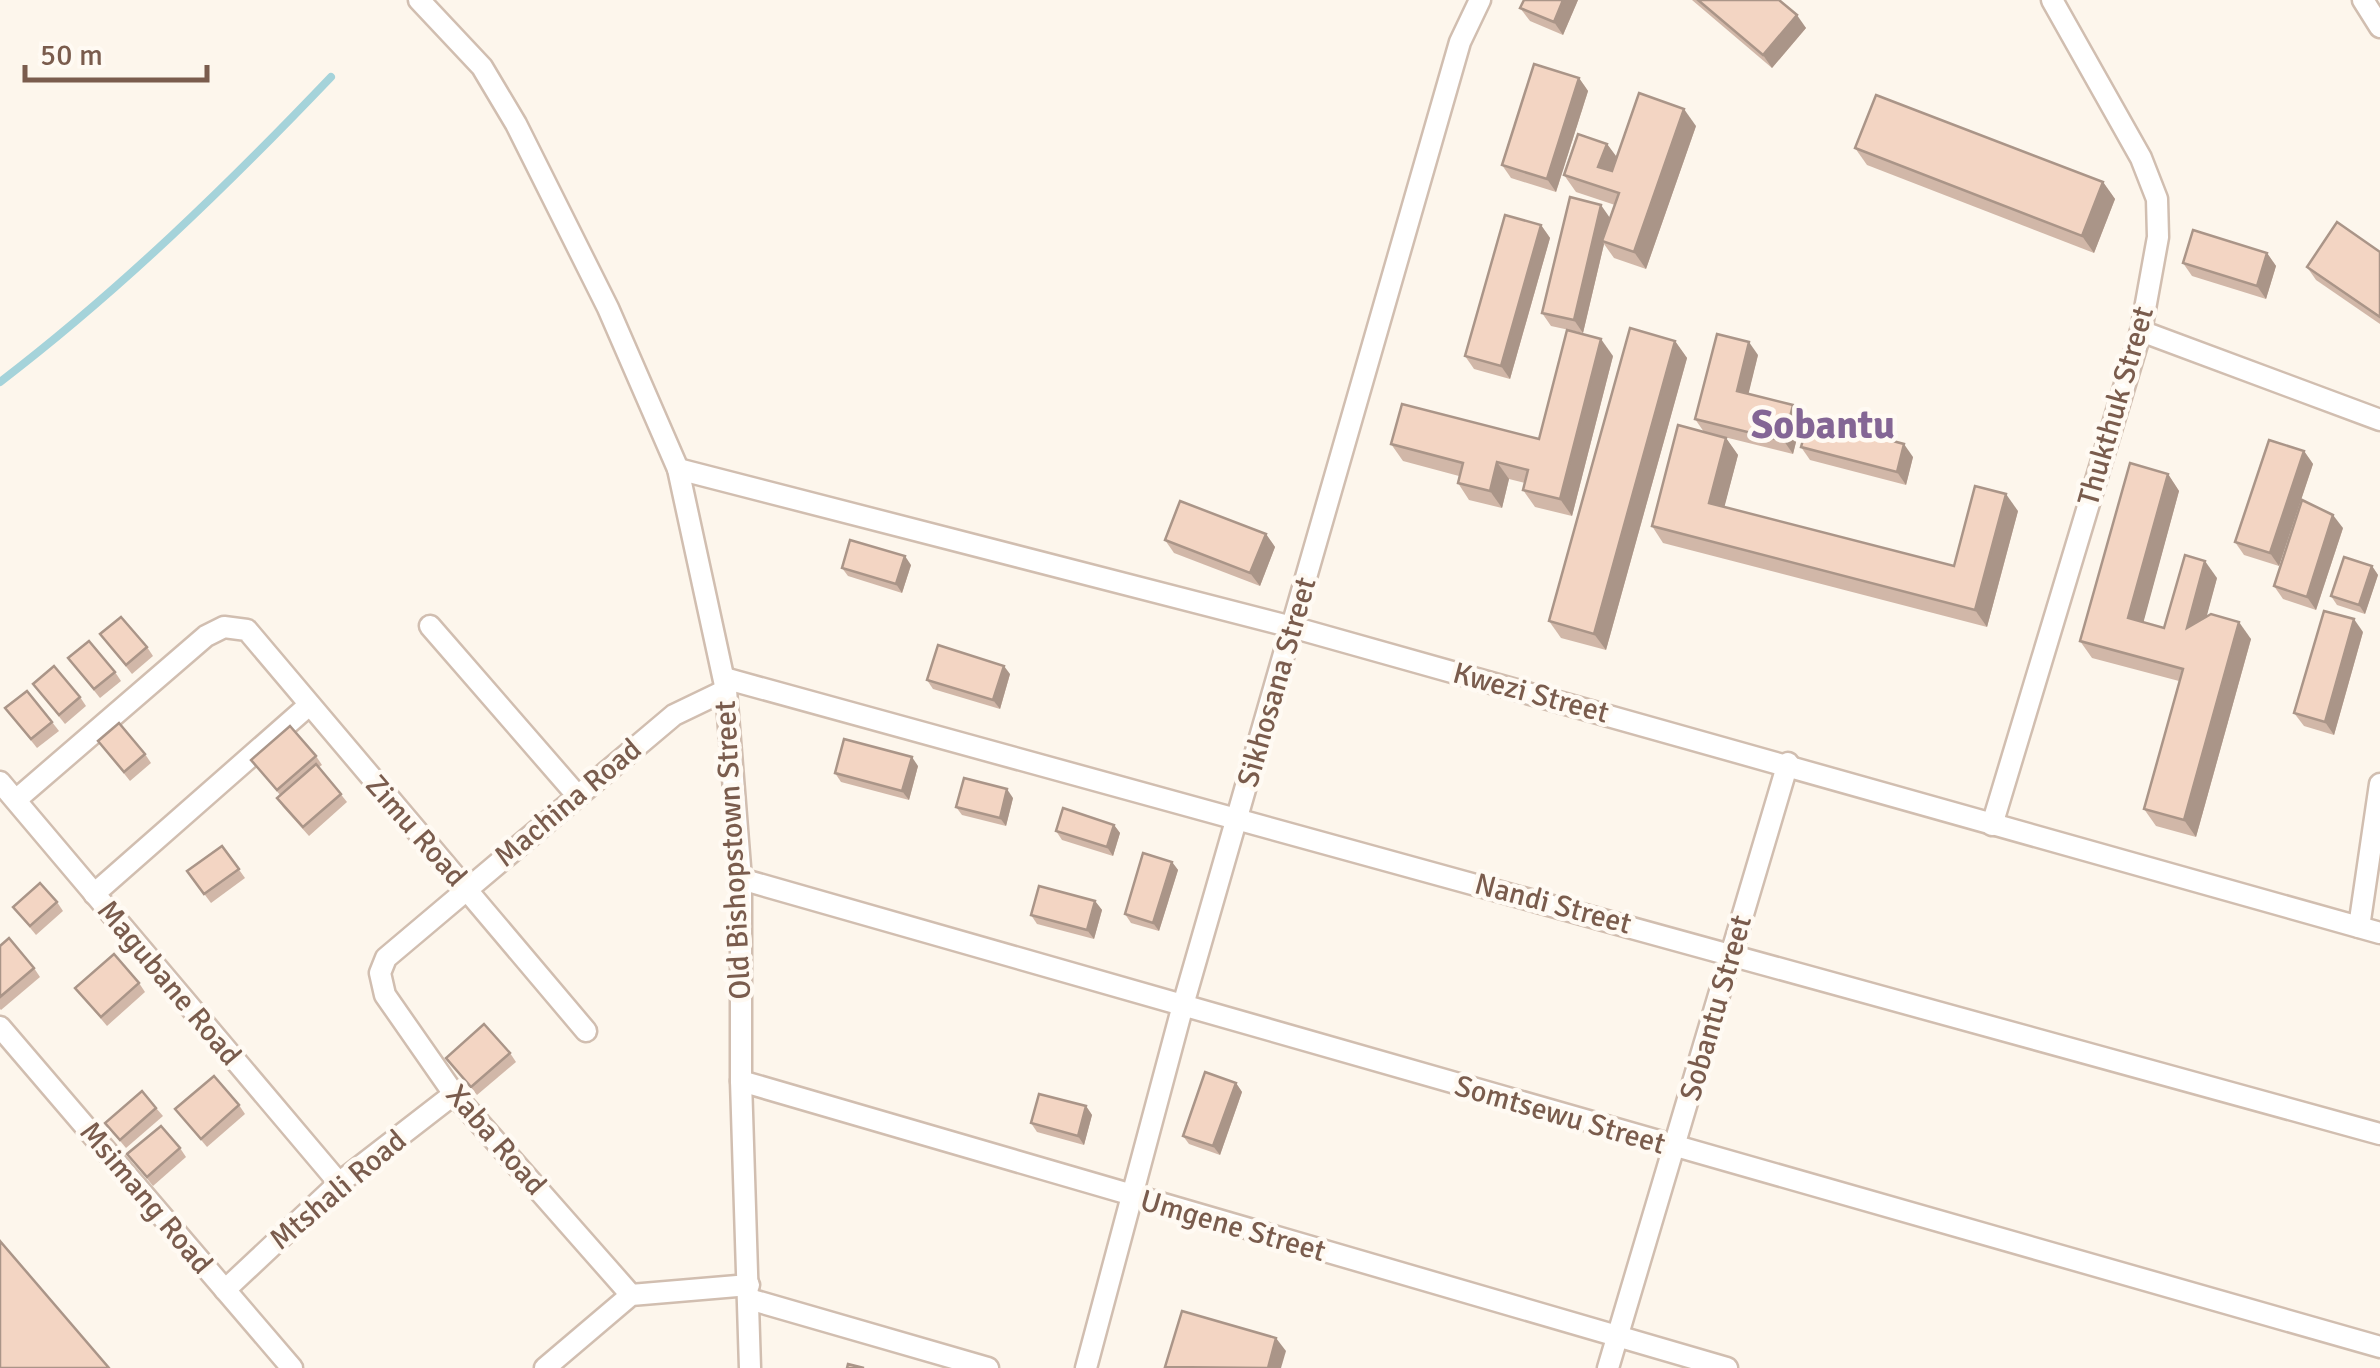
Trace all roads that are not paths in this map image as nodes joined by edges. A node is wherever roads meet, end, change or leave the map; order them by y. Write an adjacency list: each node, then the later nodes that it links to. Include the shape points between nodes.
1 (419, 0): 8 (street, Old Bishopstown Street, via 482,67 516,124 608,308)
2 (1480, 0): 10 (street, Sikhosana Street, via 1460,42)
3 (2052, 0): 6 (street, Thukthuk Street, via 2157,199 2158,237)
4 (2363, 0): 5 (street)
5 (2380, 26)
6 (2141, 331): 7 (street); 19 (street, Thukthuk Street)
7 (2380, 420)
8 (678, 469): 10 (street, Kwezi Street); 11 (street, Old Bishopstown Street)
9 (430, 626): 16 (street)
10 (1292, 627): 13 (street, Kwezi Street); 18 (street, Sikhosana Street)
11 (725, 684): 16 (street, Machina Road); 18 (street, Nandi Street); 20 (street, Old Bishopstown Street)
12 (308, 706): 17 (street, Zimu Road, via 247,630 224,628 206,636); 21 (street, Zimu Road); 22 (street)
13 (1788, 763): 19 (street, Kwezi Street); 24 (street, Sobantu Street)
14 (0, 782): 17 (street, Magubane Road)
15 (2380, 784): 23 (street)
16 (576, 794): 21 (street, Machina Road)
17 (17, 800): 22 (street, Magubane Road)
18 (1238, 818): 24 (street, Nandi Street); 26 (street, Sikhosana Street)
19 (1992, 825): 23 (street, Kwezi Street)
20 (741, 879): 26 (street, Somtsewu Street); 29 (street, Old Bishopstown Street)
21 (464, 888): 25 (street, Machina Road, via 386,958); 28 (street, Zimu Road)
22 (94, 894): 33 (street, Magubane Road)
23 (2370, 930)
24 (1731, 954): 31 (street, Nandi Street); 32 (street, Sobantu Street)
25 (380, 974): 30 (street, Xaba Road, via 385,995)
26 (1183, 1005): 32 (street, Somtsewu Street); 34 (street, Sikhosana Street)
27 (0, 1027): 35 (street, Msimang Road)
28 (586, 1031)
29 (741, 1081): 34 (street, Umgene Street); 36 (street, Old Bishopstown Street)
30 (454, 1094): 33 (street, Mtshali Road); 37 (street, Xaba Road)
31 (2380, 1134)
32 (1676, 1149): 38 (street, Sobantu Street); 39 (street, Somtsewu Street)
33 (339, 1183): 35 (street, Mtshali Road)
34 (1131, 1197): 38 (street, Umgene Street); 44 (street, Sikhosana Street)
35 (225, 1290): 40 (street, Msimang Road)
36 (749, 1292): 37 (street); 42 (street, Old Bishopstown Street); 43 (street)
37 (632, 1295): 41 (street)
38 (1618, 1336): 45 (street, Sobantu Street); 46 (street, Umgene Street)
39 (2380, 1347)
40 (292, 1368)
41 (545, 1368)
42 (750, 1368)
43 (988, 1368)
44 (1086, 1368)
45 (1608, 1368)
46 (1727, 1368)

